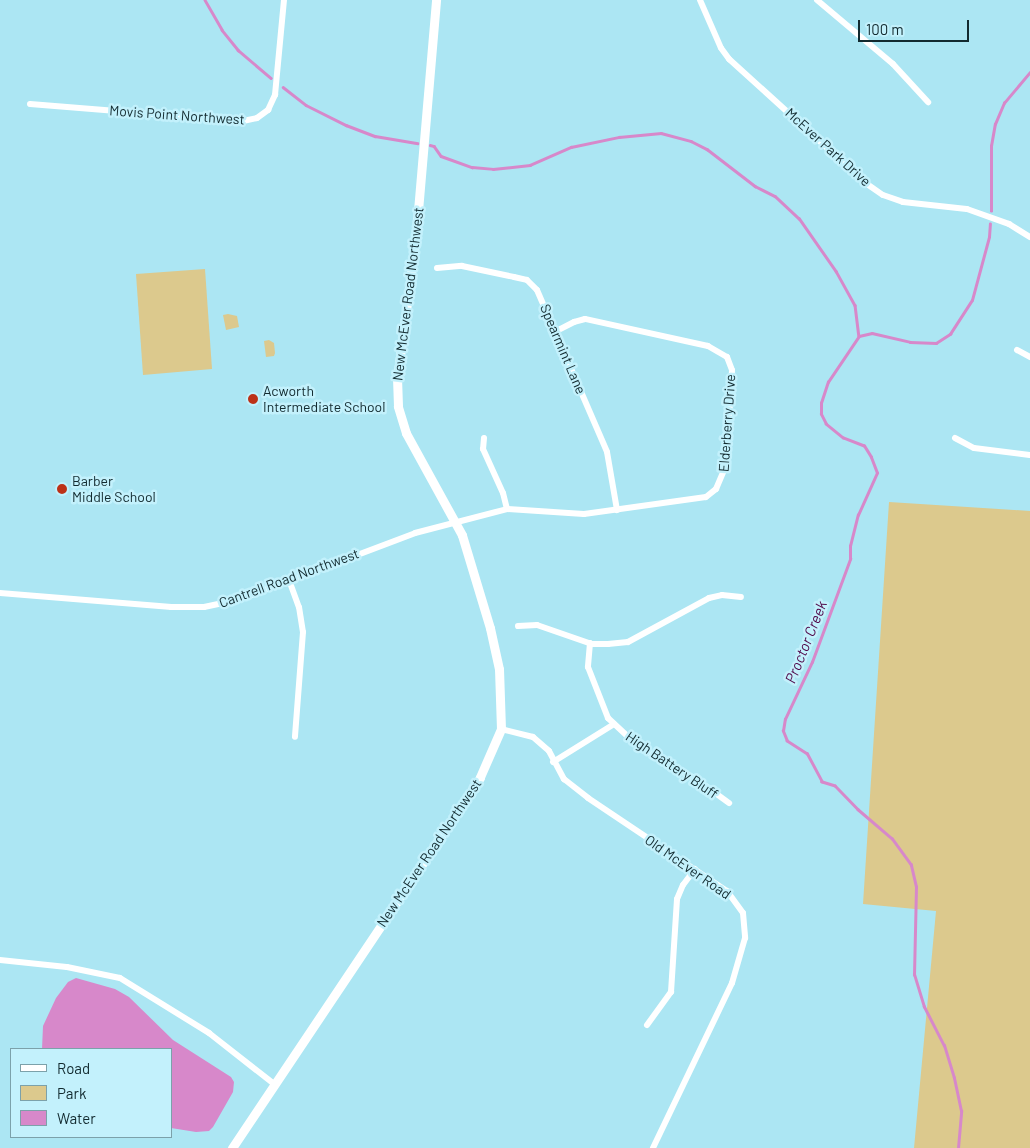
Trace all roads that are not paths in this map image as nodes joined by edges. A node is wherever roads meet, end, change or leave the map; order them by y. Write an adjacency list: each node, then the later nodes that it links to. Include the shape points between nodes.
1 (284, 0): 6 (street, Movis Point Northwest, via 275,95 268,110 258,118 243,121)
2 (436, 0): 17 (street, New McEver Road Northwest, via 416,234 397,379 398,406 406,433)
3 (700, 0): 7 (street, McEver Park Drive, via 729,59 867,184 902,202 967,208 1009,224)
4 (817, 0): 5 (street, via 893,64)
5 (928, 102)
6 (30, 104)
7 (1030, 237)
8 (437, 268): 9 (street, Spearmint Lane, via 462,266 527,280 537,290)
9 (556, 331): 16 (street, Spearmint Lane, via 607,452); 16 (street, Elderberry Drive, via 585,319 679,339 716,350 727,357 732,370 726,466 716,490 706,497)
10 (1017, 350): 11 (street)
11 (1030, 358)
12 (484, 438): 15 (street, via 483,449 504,494)
13 (955, 438): 14 (street, via 974,448)
14 (1030, 455)
15 (507, 509): 16 (street, Elderberry Drive, via 569,514); 17 (street, Elderberry Drive)
16 (617, 510)
17 (455, 524): 18 (street, Cantrell Road Northwest, via 415,533); 24 (street, New McEver Road Northwest, via 462,535 492,636 499,669)
18 (289, 580): 19 (street, Cantrell Road Northwest, via 221,604 187,608); 25 (street, via 299,607 303,632)
19 (0, 593)
20 (740, 597): 22 (street, via 722,595 709,598 628,642)
21 (518, 626): 22 (street, via 536,625)
22 (590, 643): 23 (street, High Battery Bluff, via 588,667 608,718)
23 (614, 724): 26 (street); 27 (street, High Battery Bluff, via 658,759 696,779)
24 (501, 728): 26 (street, Old McEver Road, via 534,737); 31 (street, New McEver Road Northwest, via 480,777)
25 (295, 737)
26 (554, 762): 28 (street, Old McEver Road, via 564,779 588,798)
27 (729, 803)
28 (695, 870): 30 (street, via 677,899 671,992); 33 (street, Old McEver Road, via 727,890 738,904 743,913 745,938 718,1016)
29 (0, 960): 31 (street, via 67,967 120,978 209,1033)
30 (647, 1025)
31 (274, 1084): 32 (street, New McEver Road Northwest)
32 (232, 1148)
33 (653, 1148)

